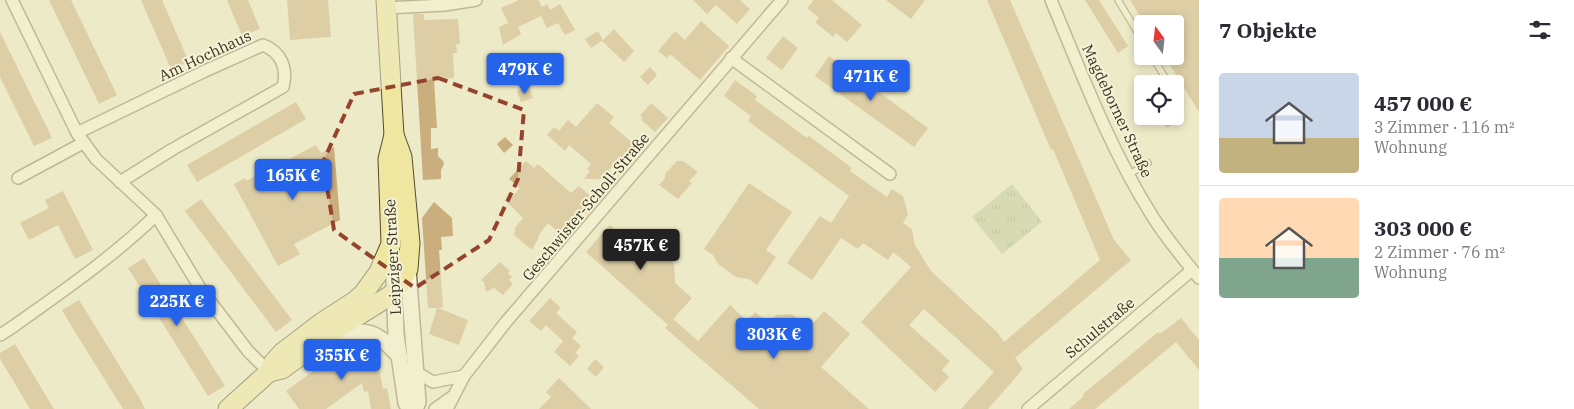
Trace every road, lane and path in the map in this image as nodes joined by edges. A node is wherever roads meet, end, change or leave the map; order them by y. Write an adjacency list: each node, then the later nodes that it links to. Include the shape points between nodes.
1 (12, 0): 10 (street)
2 (476, 0): 6 (street, via 444,5)
3 (782, 0): 8 (street, Geschwister-Scholl-Straße)
4 (1051, 0): 13 (street, Magdeborner Straße)
5 (1118, 0): 7 (lane)
6 (386, 4): 9 (main road, Leipziger Straße)
7 (1134, 27)
8 (731, 58): 12 (street); 28 (street, Geschwister-Scholl-Straße, via 506,322)
9 (394, 135): 17 (main road, Leipziger Straße, via 388,159); 18 (main road, Leipziger Straße, via 402,157 410,243)
10 (80, 138): 14 (street, Am Hochhaus); 15 (street); 15 (street, Am Hochhaus, via 205,71 262,45 278,54 285,69 283,87)
11 (1148, 163): 13 (lane)
12 (890, 174)
13 (1128, 175): 19 (street, Magdeborner Straße, via 1152,215)
14 (18, 178)
15 (120, 182): 16 (street)
16 (156, 215): 23 (street, via 102,262); 26 (street, via 200,288 248,351)
17 (390, 244): 20 (street, Leipziger Straße); 21 (main road, via 379,272)
18 (408, 269): 20 (main road); 22 (street, Leipziger Straße)
19 (1196, 274): 35 (street, Schulstraße)
20 (393, 295): 21 (street, via 370,296); 22 (street); 24 (main road); 25 (street, Leipziger Straße)
21 (355, 301): 26 (main road, via 283,352)
22 (410, 307): 27 (street, Leipziger Straße)
23 (0, 335)
24 (328, 335): 25 (street, via 368,332 386,341); 26 (main road, via 282,369)
25 (399, 356): 31 (street, Leipziger Straße, via 406,403)
26 (269, 372): 30 (main road)
27 (416, 372): 28 (street, via 433,382); 32 (street, Leipziger Straße)
28 (464, 376): 29 (street, Geschwister-Scholl-Straße)
29 (454, 396): 33 (street, Geschwister-Scholl-Straße); 34 (street, Geschwister-Scholl-Straße)
30 (228, 409)
31 (410, 409)
32 (416, 409)
33 (435, 409)
34 (447, 409)
35 (1028, 409)

